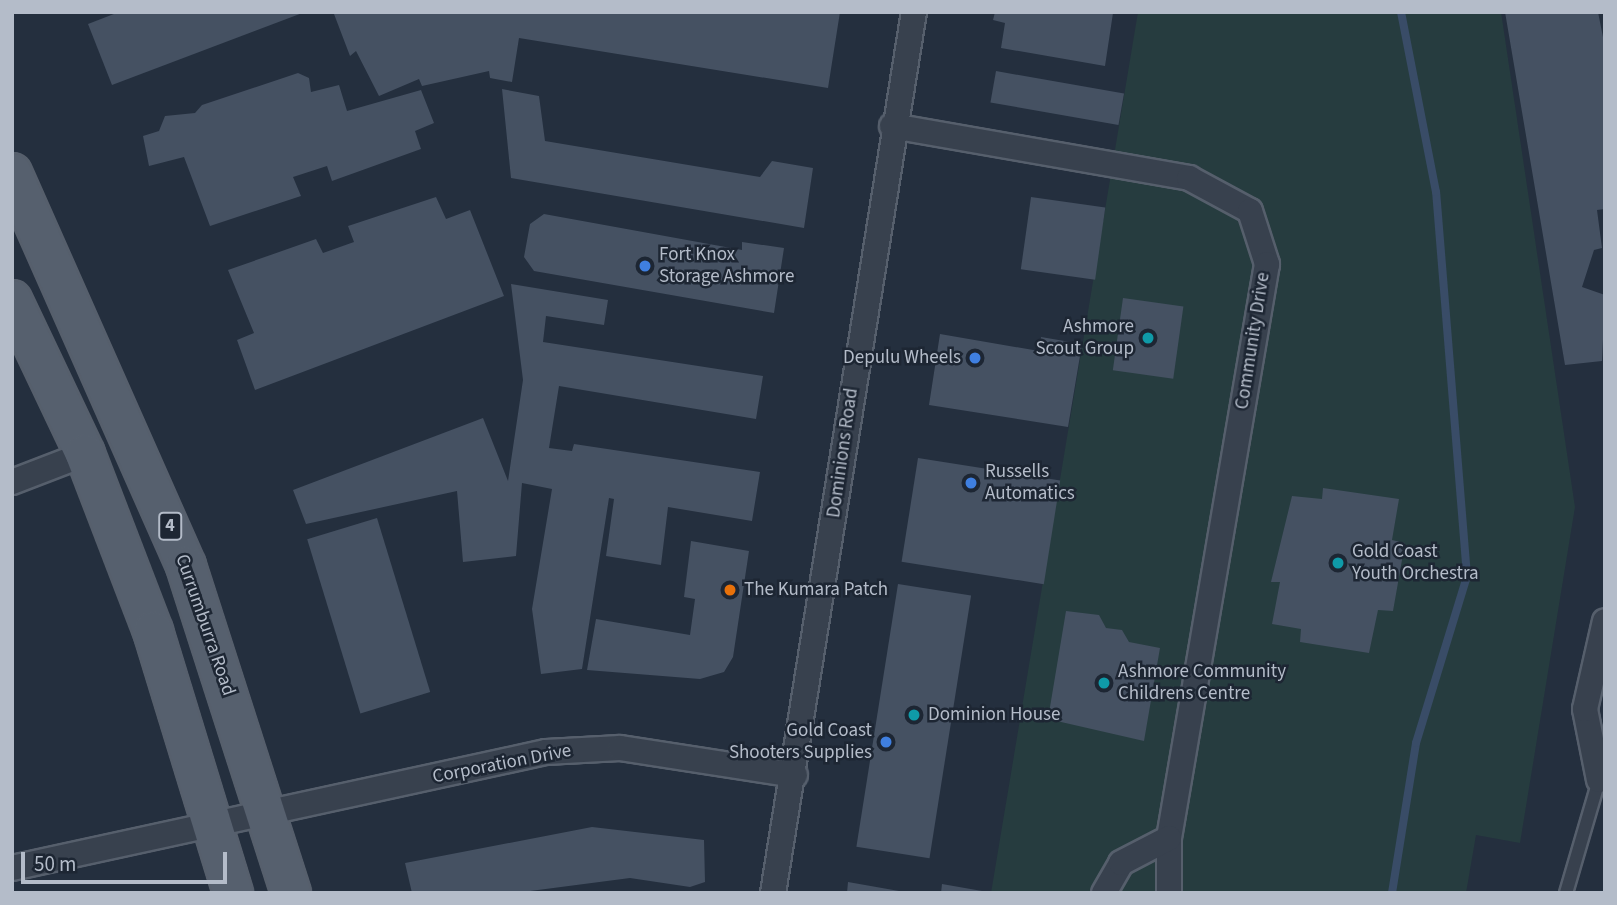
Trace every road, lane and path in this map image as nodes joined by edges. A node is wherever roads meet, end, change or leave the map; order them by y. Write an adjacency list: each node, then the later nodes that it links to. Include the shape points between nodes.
1 (914, 12): 2 (street, Dominions Road)
2 (892, 126): 8 (street, Dominions Road); 12 (street, Community Drive, via 1189,178 1250,211 1266,264)
3 (12, 173): 10 (main road, Currumburra Road / 4, via 173,533)
4 (12, 300): 5 (main road)
5 (85, 454): 6 (street); 11 (main road, via 153,631)
6 (12, 482)
7 (1605, 621): 9 (street, via 1585,709)
8 (794, 775): 10 (street, Corporation Drive, via 634,750 558,751); 16 (street, Dominions Road)
9 (1599, 780): 19 (lane)
10 (269, 816): 11 (street, Corporation Drive); 15 (main road, Currumburra Road / 4)
11 (213, 828): 13 (street, Corporation Drive); 14 (main road)
12 (1169, 838): 17 (street, via 1121,863); 18 (street, Community Drive)
13 (12, 868)
14 (233, 893)
15 (291, 893)
16 (773, 893)
17 (1104, 893)
18 (1169, 893)
19 (1566, 893)

